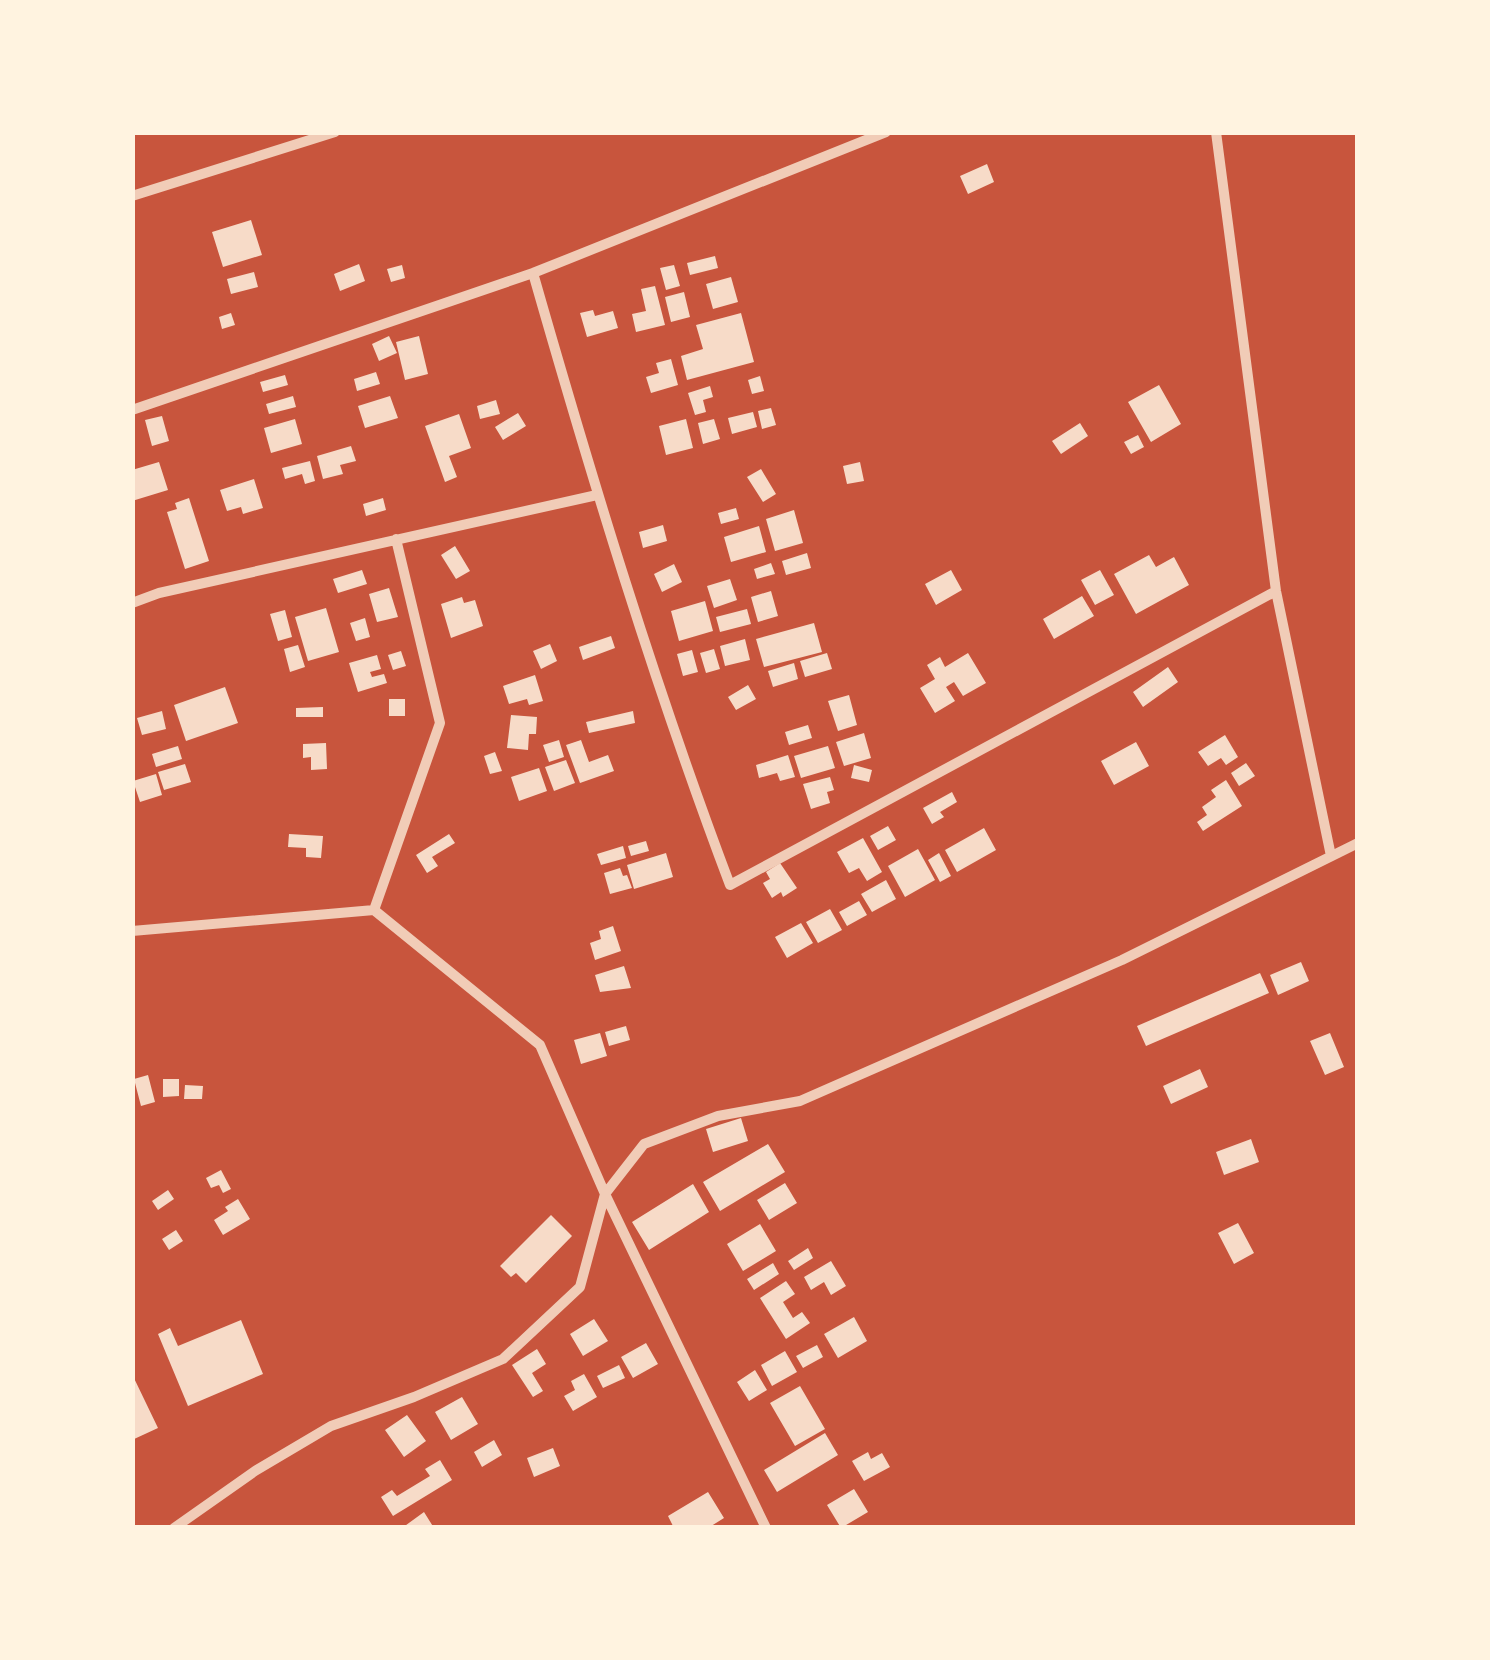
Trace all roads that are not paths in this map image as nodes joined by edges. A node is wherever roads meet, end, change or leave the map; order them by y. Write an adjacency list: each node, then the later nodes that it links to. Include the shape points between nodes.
1 (335, 132): 4 (street)
2 (886, 132): 5 (street)
3 (1216, 132): 9 (street)
4 (132, 196)
5 (533, 273): 6 (street); 7 (street)
6 (132, 410)
7 (597, 495): 8 (street); 9 (street, via 730,885)
8 (396, 539): 10 (street); 13 (street, via 440,723)
9 (1276, 591): 12 (street)
10 (132, 603)
11 (1358, 843): 12 (street)
12 (1331, 856): 15 (street, via 1122,960 800,1101 718,1116 644,1144)
13 (374, 910): 14 (street); 15 (street, via 540,1045)
14 (132, 931)
15 (605, 1194): 16 (street, via 580,1287 503,1358 330,1426); 17 (street)
16 (174, 1528)
17 (766, 1528)

